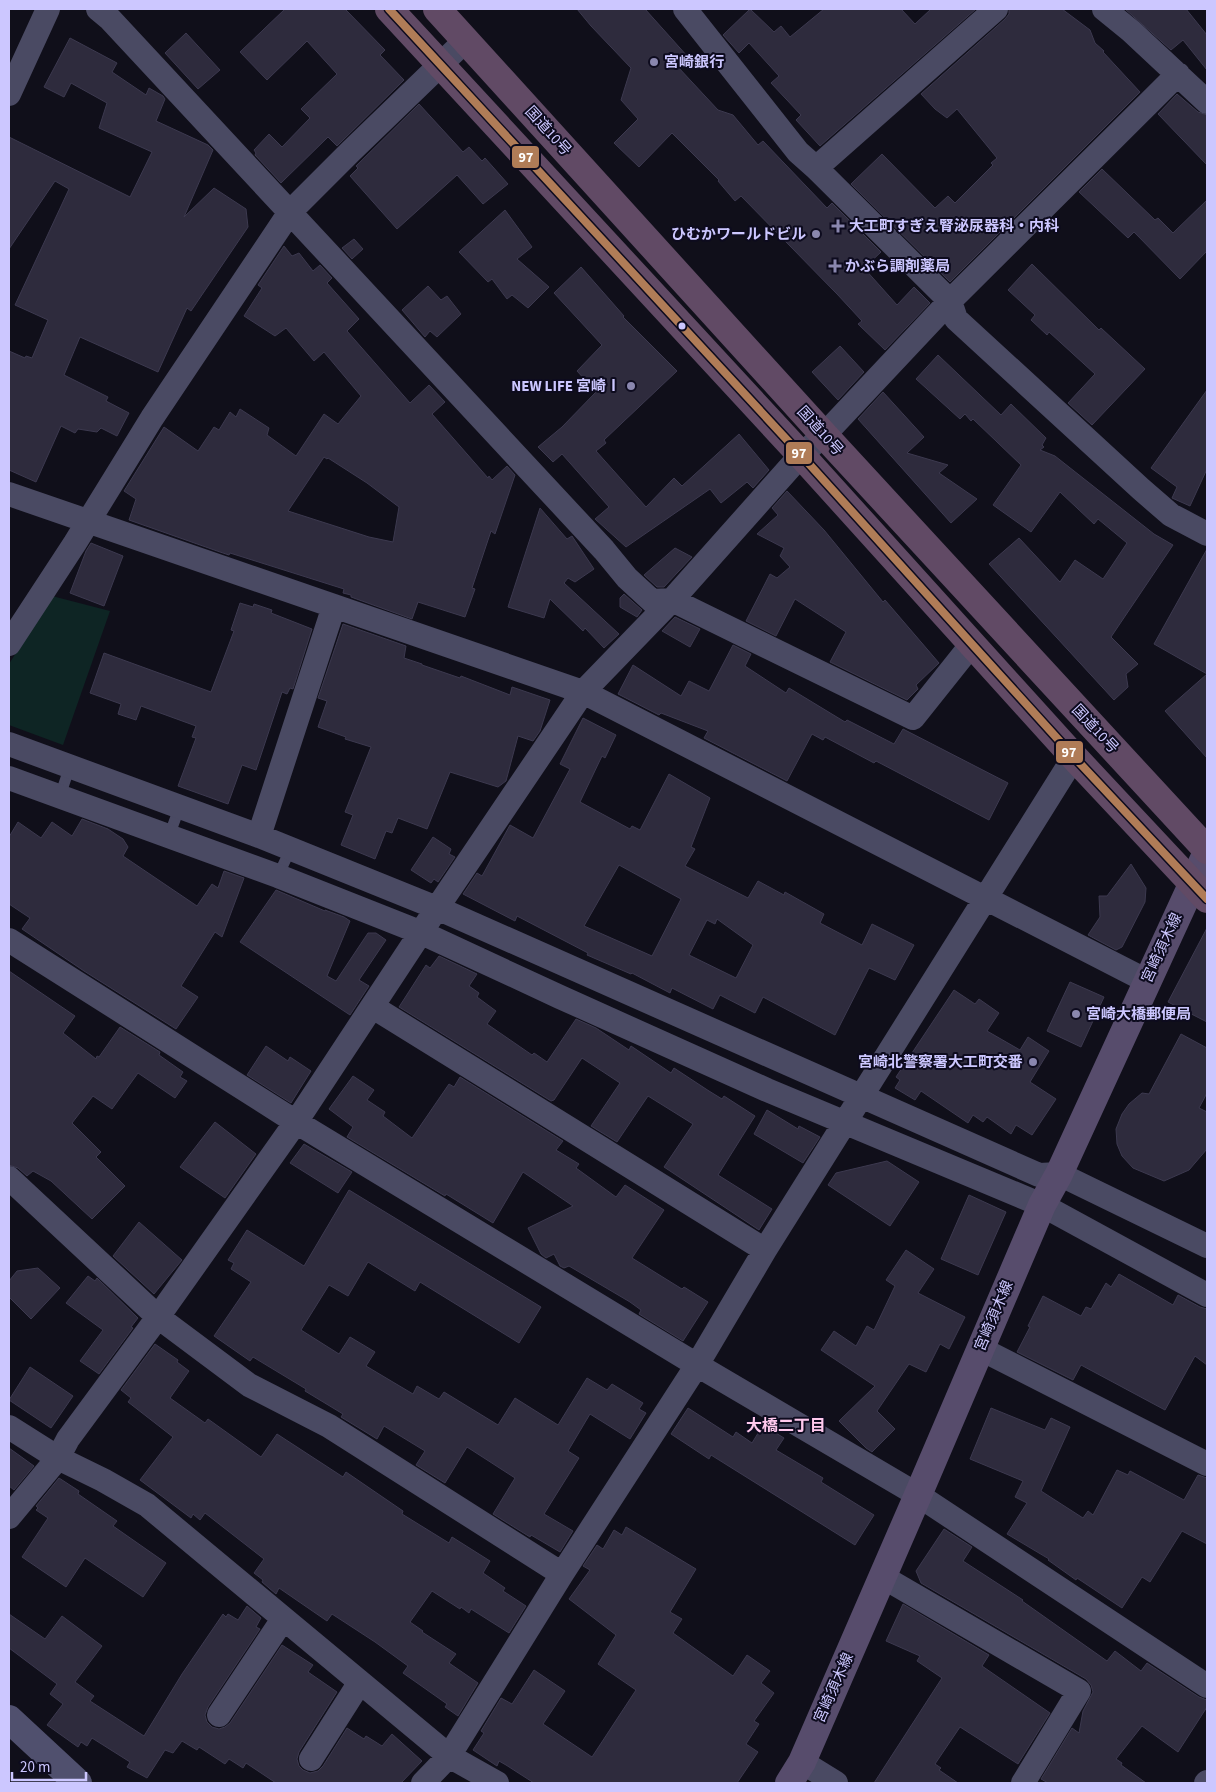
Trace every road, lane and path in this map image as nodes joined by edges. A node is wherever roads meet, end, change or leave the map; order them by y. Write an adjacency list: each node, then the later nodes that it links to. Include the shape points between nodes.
1 (48, 9): 11 (street)
2 (98, 9): 14 (street)
3 (389, 9): 9 (highway, 国道10号)
4 (437, 9): 8 (highway, 国道10号)
5 (685, 9): 13 (street, via 798,152)
6 (996, 9): 13 (street)
7 (1104, 9): 10 (street)
8 (466, 40): 9 (street); 16 (highway, 国道10号)
9 (441, 65): 14 (street); 17 (highway, 国道10号)
10 (1178, 74): 12 (street); 15 (street)
11 (9, 94)
12 (1207, 102)
13 (816, 168): 15 (street)
14 (290, 212): 19 (street); 21 (street, via 627,578 652,602)
15 (950, 301): 16 (street); 20 (street, via 956,319 1141,489 1172,515)
16 (824, 436): 17 (street); 35 (highway, 国道10号)
17 (802, 456): 21 (street); 24 (highway, 国道10号)
18 (9, 494): 19 (street)
19 (88, 521): 22 (street); 23 (street)
20 (1207, 534)
21 (672, 600): 24 (street, via 913,718); 25 (street)
22 (334, 606): 25 (street); 33 (street)
23 (9, 644)
24 (972, 644): 27 (highway, 国道10号)
25 (583, 692): 38 (street); 39 (street)
26 (9, 744): 28 (street)
27 (1074, 757): 37 (highway, 国道10号); 38 (street)
28 (70, 766): 30 (lane); 31 (street)
29 (9, 778): 30 (street)
30 (60, 796): 32 (street)
31 (180, 806): 32 (lane); 33 (street)
32 (169, 836): 36 (street)
33 (259, 836): 34 (street)
34 (291, 848): 36 (lane); 39 (street)
35 (1207, 851): 37 (main road, 宮崎須木線)
36 (278, 876): 40 (street)
37 (1200, 891): 42 (main road, 宮崎須木線)
38 (985, 898): 42 (street); 44 (street)
39 (438, 908): 40 (street); 44 (street)
40 (422, 933): 43 (street); 46 (street)
41 (9, 940): 45 (street)
42 (1147, 981): 47 (main road, 宮崎須木線)
43 (373, 1007): 45 (street); 51 (street)
44 (862, 1096): 46 (street); 47 (street, via 1038,1175)
45 (296, 1122): 53 (street); 55 (street)
46 (846, 1123): 49 (street); 51 (street)
47 (1059, 1174): 49 (main road, 宮崎須木線); 50 (street)
48 (9, 1178): 53 (street)
49 (1042, 1204): 52 (street); 54 (main road, 宮崎須木線)
50 (1207, 1246)
51 (765, 1250): 55 (street)
52 (1207, 1295)
53 (158, 1317): 57 (street, via 68,1439); 61 (street, via 249,1385 329,1426)
54 (980, 1349): 58 (street); 59 (main road, 宮崎須木線)
55 (697, 1364): 59 (street); 61 (street)
56 (9, 1427): 57 (street)
57 (58, 1458): 60 (street); 63 (street, via 147,1505)
58 (1207, 1464)
59 (918, 1495): 62 (main road, 宮崎須木線); 65 (street)
60 (9, 1518)
61 (562, 1574): 68 (street)
62 (883, 1576): 70 (main road, 宮崎須木線); 75 (street, via 1079,1691)
63 (283, 1619): 64 (street); 66 (street)
64 (360, 1682): 68 (street); 69 (street)
65 (1207, 1686)
66 (219, 1715)
67 (9, 1719): 71 (street)
68 (449, 1756): 72 (street); 73 (street)
69 (311, 1759)
70 (795, 1772): 74 (street)
71 (78, 1783)
72 (423, 1783)
73 (497, 1783)
74 (836, 1783)
75 (1023, 1783)

